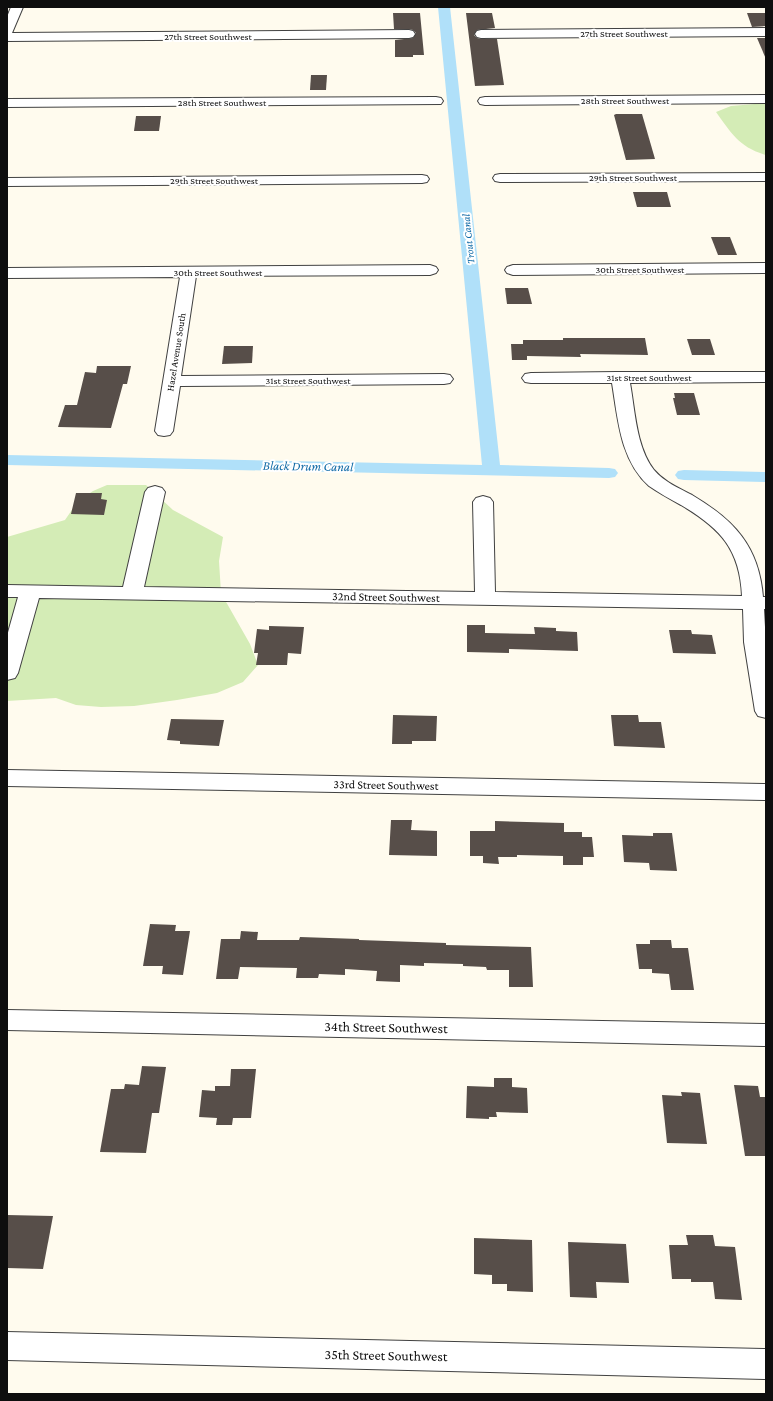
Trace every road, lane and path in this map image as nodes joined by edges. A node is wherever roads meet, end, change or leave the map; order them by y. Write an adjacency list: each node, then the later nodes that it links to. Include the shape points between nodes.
1 (17, 7): 2 (street)
2 (7, 32)
3 (766, 32): 5 (street, 27th Street Southwest)
4 (409, 34): 6 (street, 27th Street Southwest)
5 (481, 34)
6 (7, 37)
7 (766, 99): 9 (street, 28th Street Southwest)
8 (436, 101): 10 (street, 28th Street Southwest)
9 (485, 101)
10 (7, 104)
11 (766, 177): 12 (street, 29th Street Southwest)
12 (500, 178)
13 (422, 179): 14 (street, 29th Street Southwest)
14 (7, 182)
15 (766, 268): 17 (street, 30th Street Southwest)
16 (430, 270): 18 (street, 30th Street Southwest)
17 (513, 270)
18 (189, 272): 19 (street, 30th Street Southwest); 24 (street, Hazel Avenue South)
19 (7, 273)
20 (766, 377): 22 (street, 31st Street Southwest)
21 (531, 378): 22 (street, 31st Street Southwest)
22 (620, 378): 32 (street, via 634,450 639,461 654,480 713,518 737,542 749,567)
23 (444, 379): 24 (street, 31st Street Southwest)
24 (171, 381): 25 (street, Hazel Avenue South)
25 (164, 432)
26 (155, 492): 30 (street)
27 (483, 502): 31 (street)
28 (7, 591): 29 (street, 32nd Street Southwest)
29 (30, 592): 30 (street, 32nd Street Southwest); 33 (street)
30 (132, 593): 31 (street, 32nd Street Southwest)
31 (486, 599): 32 (street, 32nd Street Southwest)
32 (760, 603): 34 (street, via 755,642)
33 (7, 673)
34 (766, 711)
35 (7, 778): 36 (street, 33rd Street Southwest)
36 (766, 792)
37 (7, 1020): 38 (street, 34th Street Southwest)
38 (766, 1035)
39 (7, 1346): 40 (street, 35th Street Southwest)
40 (766, 1364)

